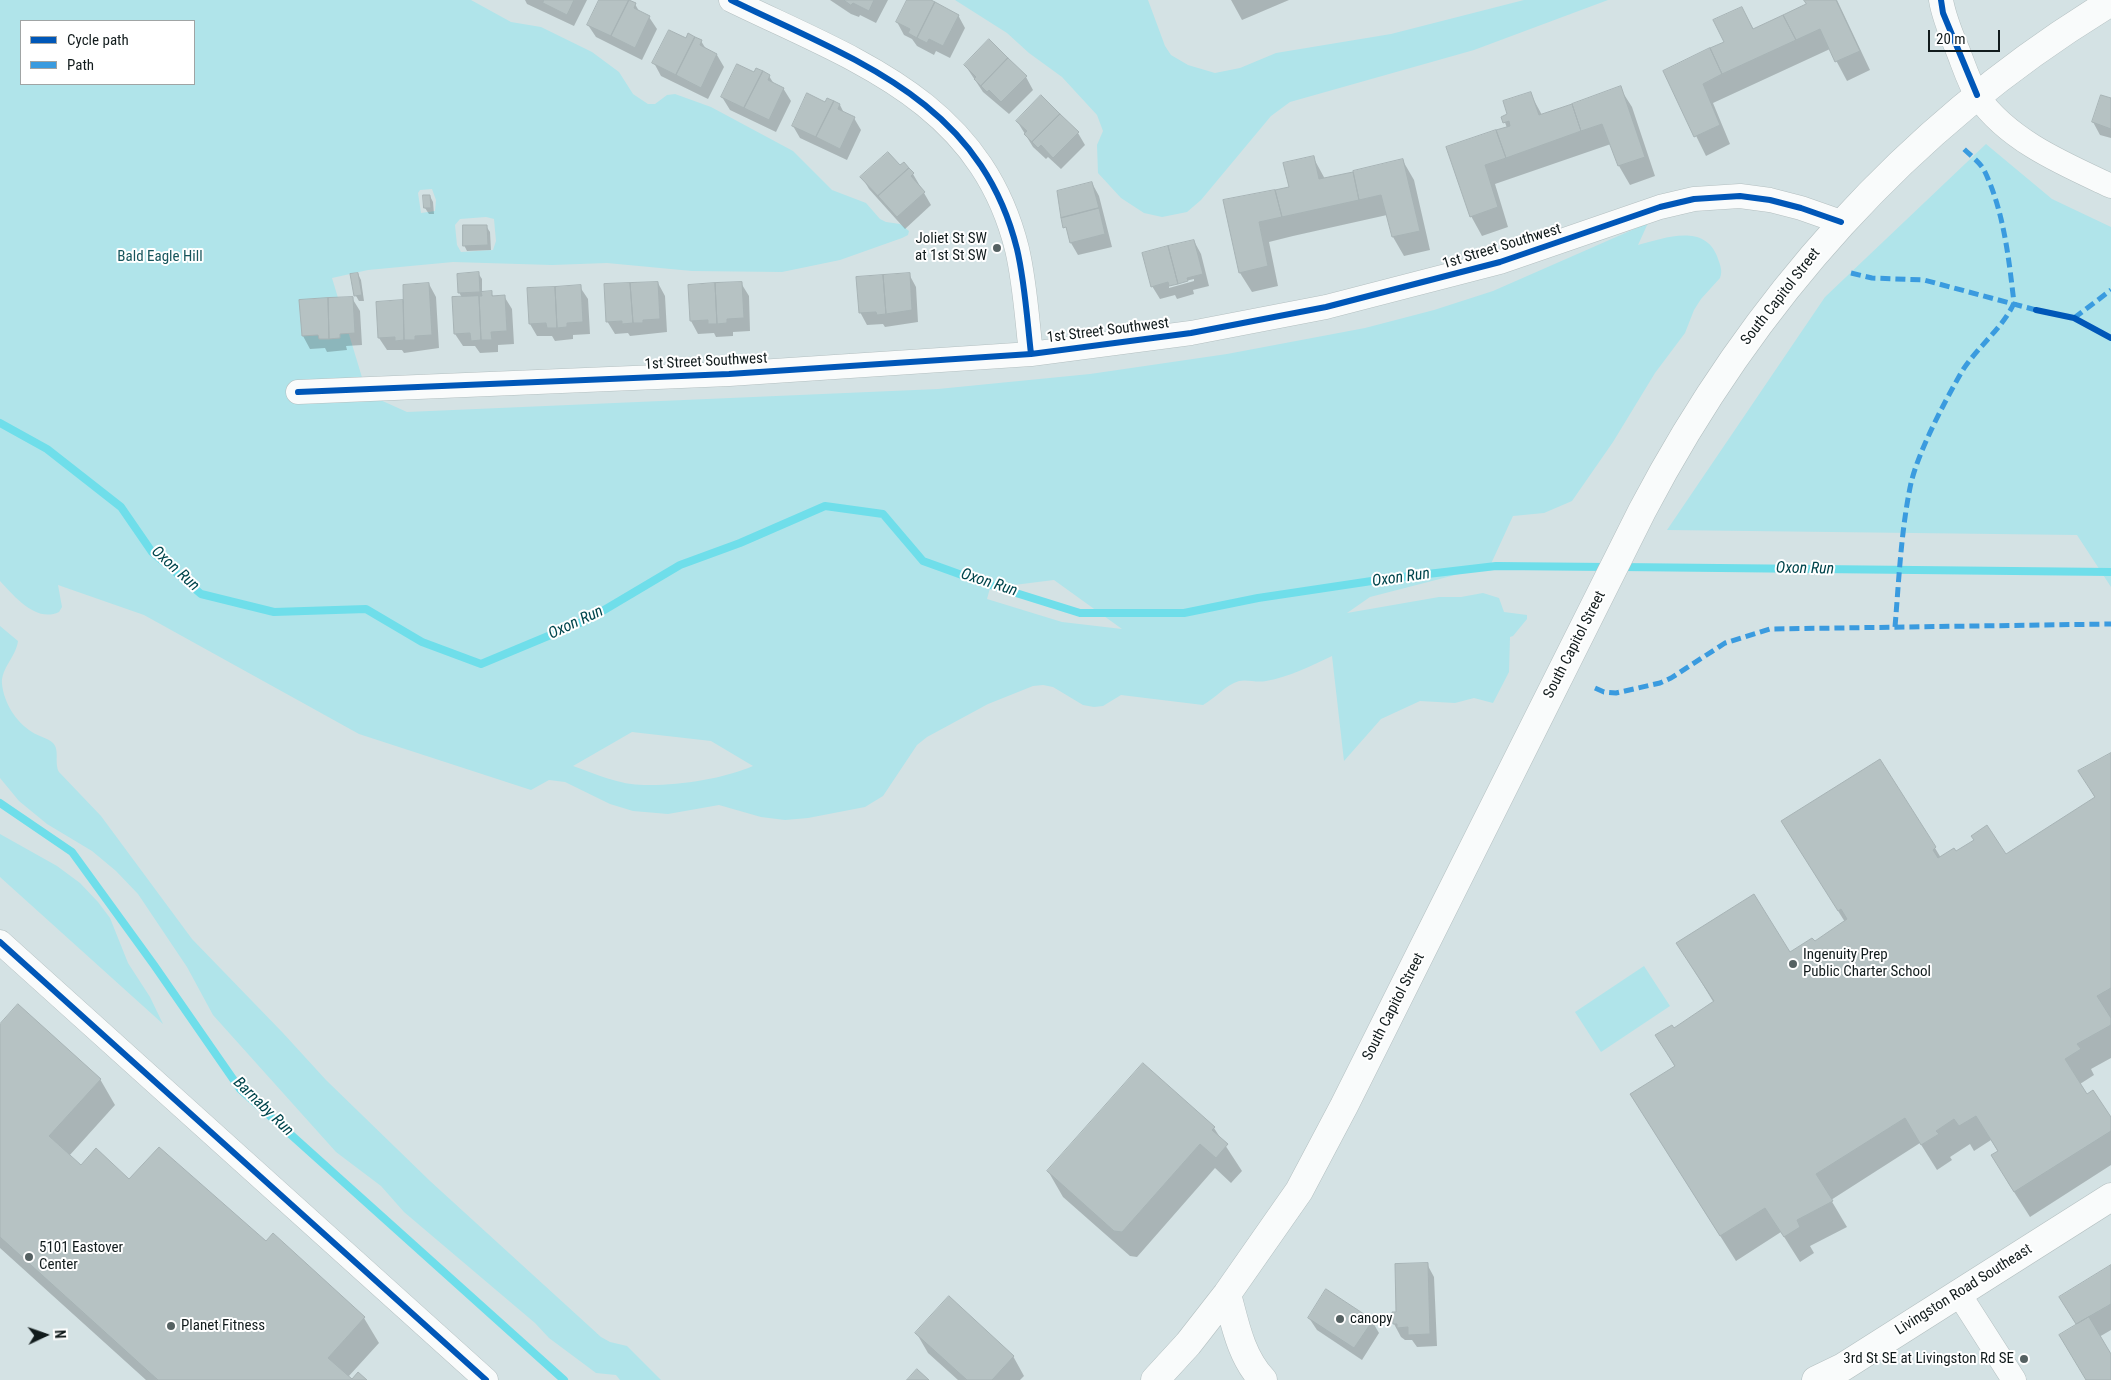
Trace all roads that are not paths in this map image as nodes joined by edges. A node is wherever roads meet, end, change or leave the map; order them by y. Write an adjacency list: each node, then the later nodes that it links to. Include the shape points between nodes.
1 (731, 0): 7 (street, via 886,76 928,106 964,143 1004,210 1016,247)
2 (1941, 0): 4 (street, via 1946,22)
3 (2111, 2): 4 (main road, South Capitol Street, via 2030,55)
4 (1978, 95): 5 (street, via 1996,119 2016,136); 6 (main road, South Capitol Street, via 1937,129)
5 (2111, 186)
6 (1841, 222): 7 (street, 1st Street Southwest, via 1770,200 1740,196 1694,199 1660,207 1500,262 1326,307 1191,333); 11 (main road, South Capitol Street, via 1725,369 1682,438 1642,511 1299,1191)
7 (1030, 354): 8 (street, 1st Street Southwest, via 728,374)
8 (298, 392)
9 (0, 942): 13 (street)
10 (2111, 1197): 12 (main road, Livingston Road Southeast)
11 (1226, 1294): 14 (main road, South Capitol Street, via 1188,1344); 15 (main road, via 1244,1352)
12 (1959, 1294): 16 (main road, Livingston Road Southeast, via 1843,1367); 17 (street)
13 (486, 1380)
14 (1155, 1380)
15 (1263, 1380)
16 (1816, 1380)
17 (2014, 1380)

